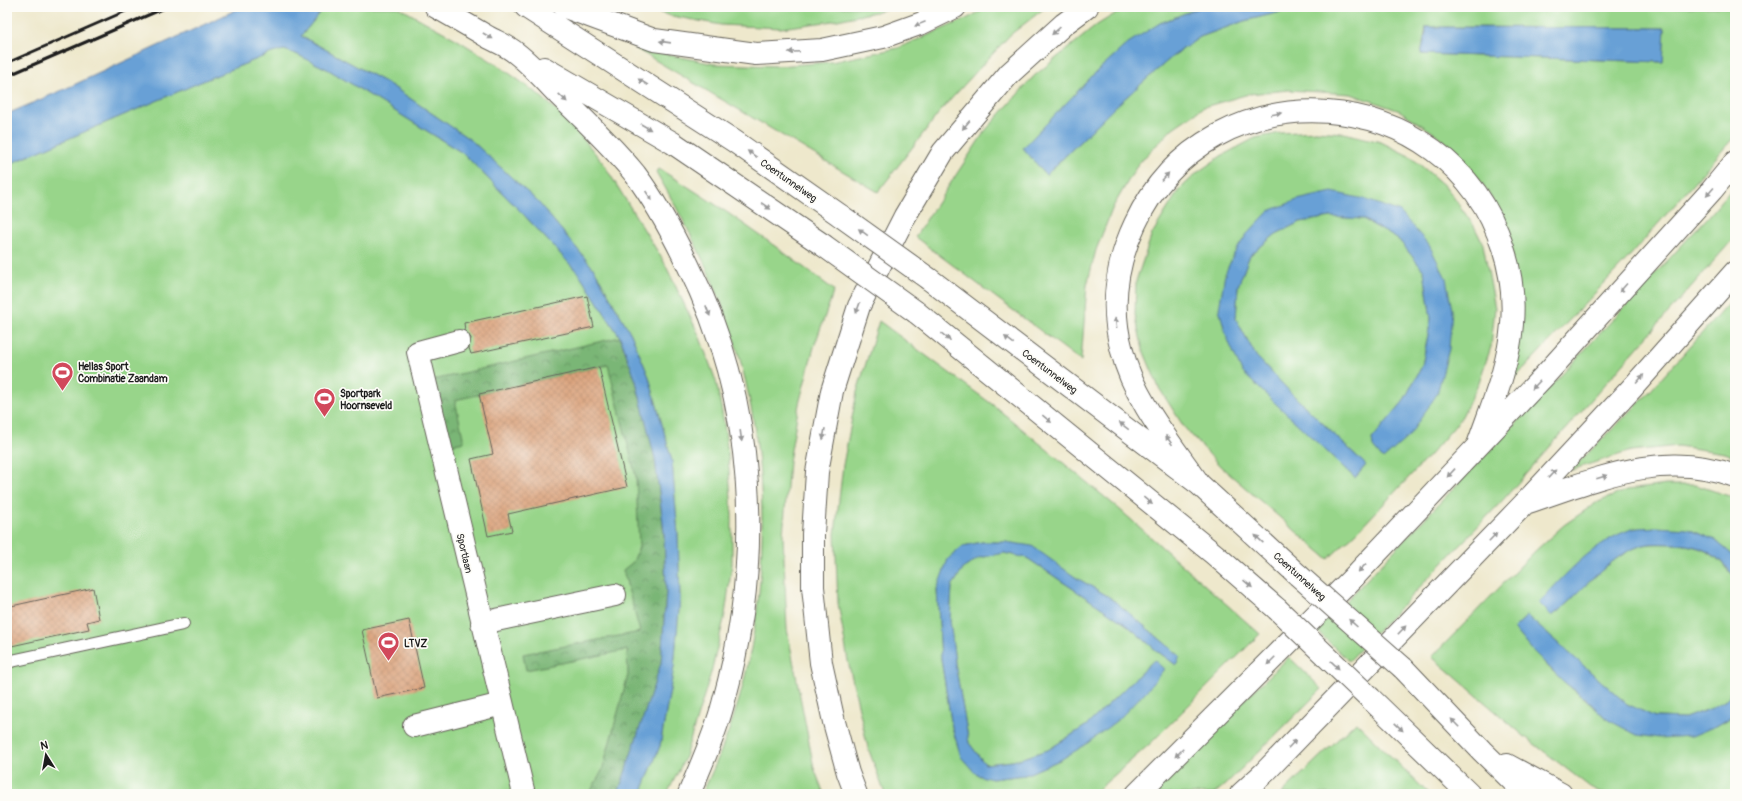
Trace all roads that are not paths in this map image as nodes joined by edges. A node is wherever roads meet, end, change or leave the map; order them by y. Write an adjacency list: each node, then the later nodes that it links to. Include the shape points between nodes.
1 (436, 7): 6 (main road, one-way to 6)
2 (526, 7): 12 (main road, Coentunnelweg, one-way to 2, bridge, via 929,279 841,216 734,141)
3 (565, 7): 4 (main road, one-way to 3, via 884,37 822,50 756,54 654,40)
4 (955, 7)
5 (1087, 7): 24 (main road, one-way to 24, via 1064,24 1009,74 943,152 905,216 858,306 832,391 817,472 813,587 821,663 834,722)
6 (515, 52): 23 (main road, one-way to 23, via 593,127 635,175 660,212 699,286 722,347 737,407 746,470 749,523 745,597 736,655 723,706); 28 (main road, one-way to 28, bridge, via 673,142 823,244 916,312 1214,554 1277,609)
7 (1735, 162): 10 (main road, one-way to 10, via 1551,368)
8 (1735, 272): 13 (main road, one-way to 8)
9 (459, 341): 15 (main road, Sportlaan, via 418,352)
10 (1478, 445): 12 (main road, one-way to 10, via 1139,394 1122,354 1115,303 1121,262 1141,212 1161,182 1183,160 1224,131 1264,116 1287,112 1354,115 1402,132 1455,168 1470,185 1492,220 1505,253 1513,322 1507,360); 25 (main road, one-way to 25, via 1351,580)
11 (1735, 476): 13 (main road, one-way to 11, via 1613,474 1661,465 1705,467)
12 (1199, 484): 20 (main road, Coentunnelweg, one-way to 12, bridge, via 1403,668)
13 (1525, 503): 21 (main road, one-way to 13)
14 (615, 595): 15 (main road)
15 (482, 623): 18 (main road, Sportlaan)
16 (183, 624): 17 (lane)
17 (7, 662)
18 (502, 704): 19 (main road); 22 (main road, Sportlaan)
19 (414, 726)
20 (1482, 751): 29 (main road, Coentunnelweg); 30 (main road)
21 (1265, 772): 26 (main road); 27 (main road)
22 (524, 794)
23 (689, 794)
24 (856, 794)
25 (1137, 794)
26 (1241, 794)
27 (1250, 794)
28 (1469, 794)
29 (1526, 794)
30 (1560, 794)

